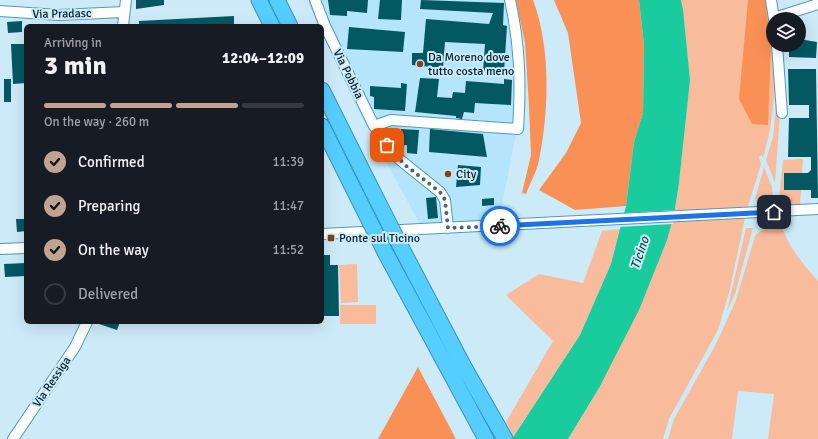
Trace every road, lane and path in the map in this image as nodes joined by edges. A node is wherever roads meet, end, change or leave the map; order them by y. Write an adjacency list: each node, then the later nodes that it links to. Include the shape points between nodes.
1 (126, 0): 9 (street)
2 (259, 0): 13 (highway)
3 (278, 0): 14 (highway)
4 (315, 0): 18 (street, Via Pobbia, via 328,33)
5 (510, 0): 18 (street, via 520,68 518,129 391,120)
6 (771, 0): 10 (street)
7 (818, 4): 11 (street)
8 (0, 11): 9 (street, Via Pradasc, via 59,15)
9 (124, 12): 12 (street)
10 (773, 12)
11 (793, 12)
12 (123, 24)
13 (271, 24)
14 (289, 24)
15 (778, 52): 17 (street)
16 (324, 94): 28 (highway, bridge, via 438,319)
17 (782, 113)
18 (374, 126): 21 (street, Via Pobbia, via 399,159 440,192 445,200)
19 (324, 130): 27 (highway, bridge, via 385,252)
20 (818, 209): 21 (street)
21 (448, 228): 22 (street)
22 (324, 234)
23 (24, 248): 24 (street)
24 (0, 249)
25 (86, 324): 26 (street, Via Ressiga, via 76,347)
26 (13, 439)
27 (486, 439)
28 (505, 439)

